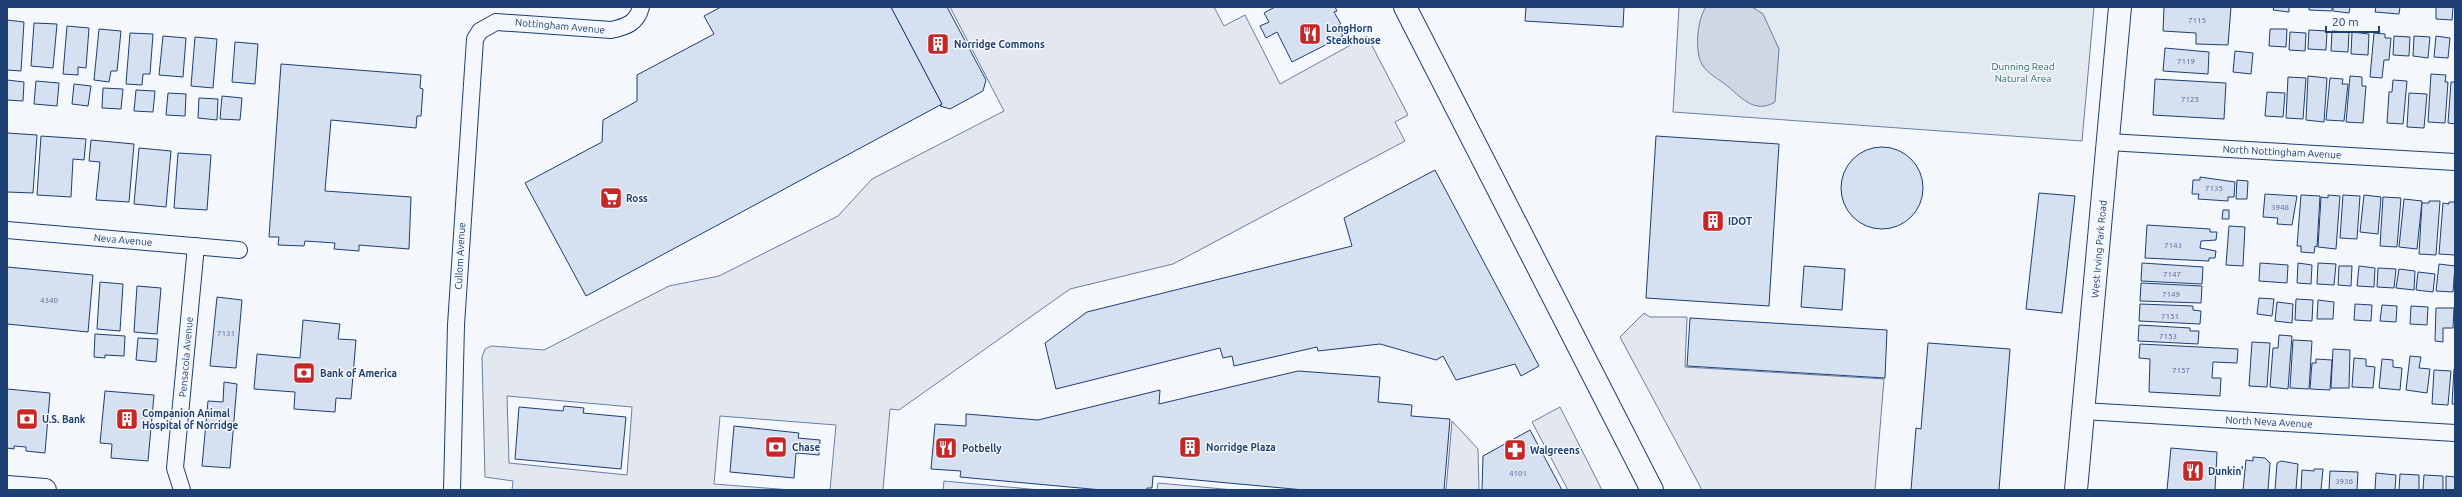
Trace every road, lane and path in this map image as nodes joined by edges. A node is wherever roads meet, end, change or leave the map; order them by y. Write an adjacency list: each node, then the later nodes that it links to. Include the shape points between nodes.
1 (641, 7): 4 (street, Nottingham Avenue, via 633,22 611,30 509,22 496,22)
2 (1405, 7): 16 (main road)
3 (2120, 7): 5 (main road, West Irving Park Road)
4 (485, 26): 15 (street, Cullom Avenue, via 475,39 473,54 456,325)
5 (2108, 142): 6 (street, North Nottingham Avenue); 10 (main road, West Irving Park Road)
6 (2455, 162)
7 (7, 230): 8 (street, Neva Avenue)
8 (196, 246): 9 (street, Neva Avenue); 14 (street, Pensacola Avenue, via 175,468)
9 (239, 250)
10 (2083, 411): 11 (street, North Neva Avenue); 17 (main road, West Irving Park Road)
11 (2455, 433)
12 (7, 486): 13 (main road)
13 (45, 490)
14 (182, 490)
15 (452, 490)
16 (1652, 490)
17 (2076, 490)

